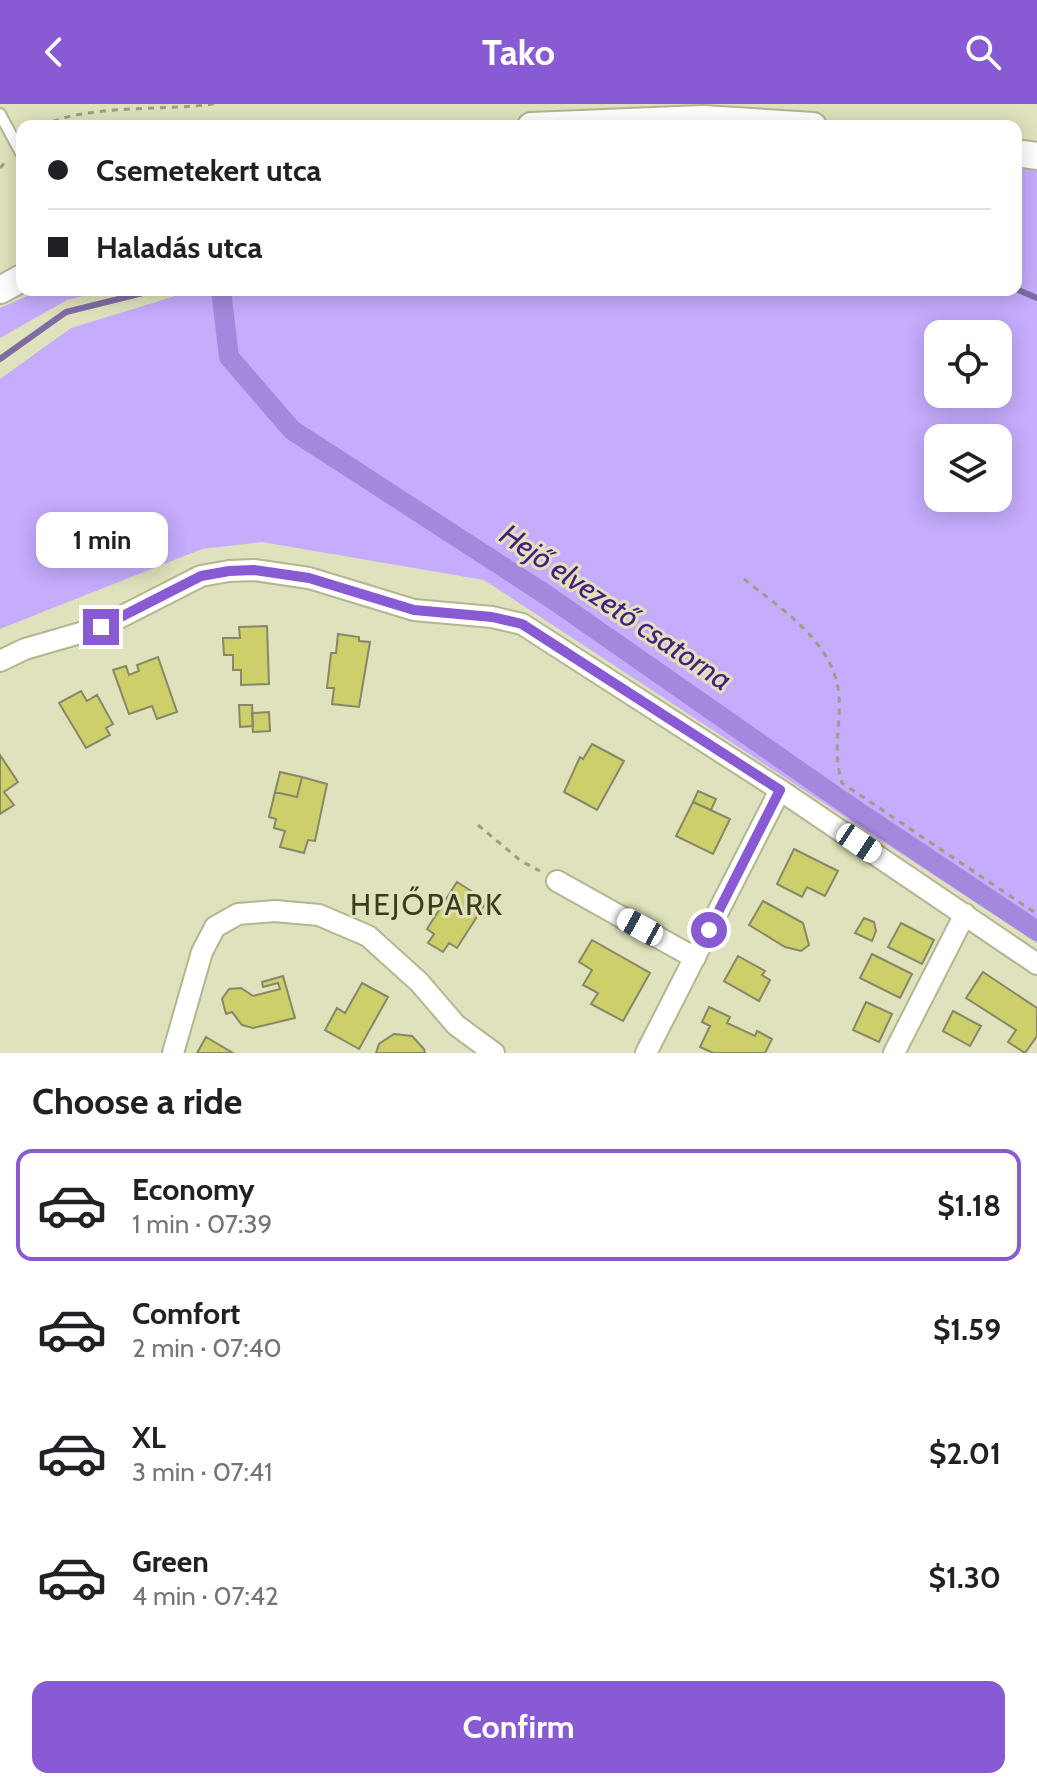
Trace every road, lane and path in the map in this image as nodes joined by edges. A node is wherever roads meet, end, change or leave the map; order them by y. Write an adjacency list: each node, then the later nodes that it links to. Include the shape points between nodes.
1 (214, 104): 3 (path, via 90,112)
2 (0, 114): 6 (lane)
3 (53, 120)
4 (647, 120): 5 (street)
5 (791, 120)
6 (16, 144)
7 (744, 579): 13 (path, via 807,630 830,665 839,695 836,761 842,783)
8 (0, 661): 9 (street, via 101,627 201,576 254,570 309,578 414,610 522,624)
9 (780, 790): 12 (street); 14 (street)
10 (478, 825): 11 (path, via 521,861)
11 (557, 881): 14 (street)
12 (965, 914): 15 (street); 19 (street)
13 (1037, 914)
14 (695, 958): 18 (street)
15 (1037, 964)
16 (173, 1053): 17 (street, via 202,952 215,927 238,914 275,911 319,915 368,936 456,1025)
17 (494, 1053)
18 (646, 1053)
19 (894, 1053)

